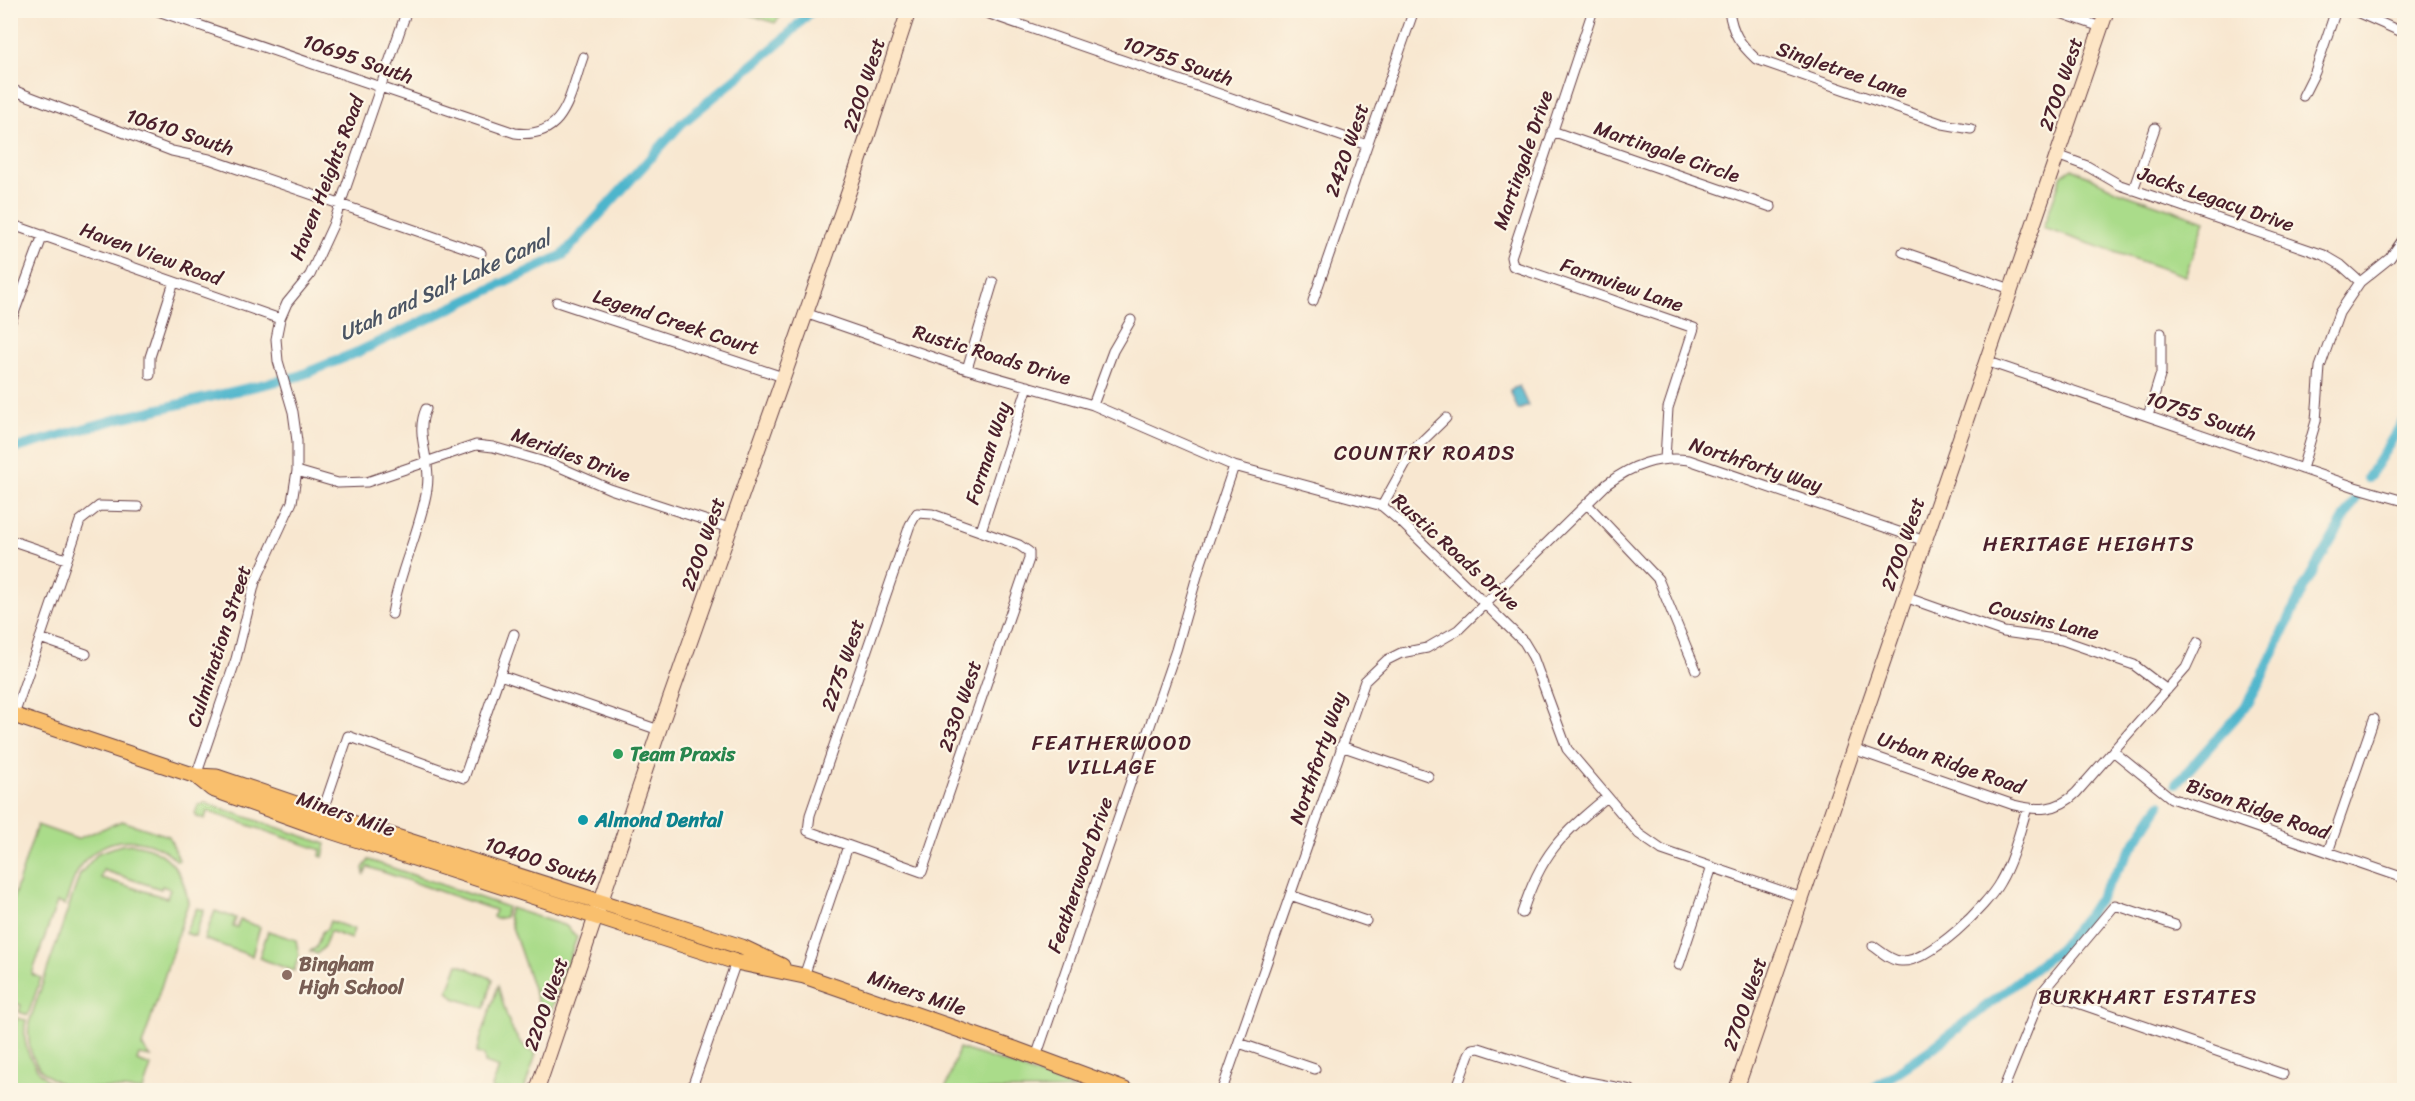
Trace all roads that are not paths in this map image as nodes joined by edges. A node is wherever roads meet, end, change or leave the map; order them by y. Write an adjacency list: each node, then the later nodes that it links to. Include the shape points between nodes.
1 (155, 10): 15 (street, 10695 South)
2 (407, 10): 15 (street, Haven Heights Road)
3 (909, 10): 38 (street, 2200 West)
4 (978, 10): 21 (street, 10755 South)
5 (1414, 10): 21 (street, 2420 West)
6 (1593, 10): 20 (street, Martingale Drive)
7 (1729, 10): 19 (street, Singletree Lane, via 1739,42 1756,59 1943,124)
8 (2052, 10): 12 (street)
9 (2107, 10): 12 (street, 2700 West)
10 (2336, 10): 17 (street)
11 (2352, 10): 13 (street)
12 (2101, 27): 22 (street, 2700 West)
13 (2404, 33)
14 (583, 57): 15 (street, 10695 South, via 562,114 546,132 532,135)
15 (381, 86): 24 (street, Haven Heights Road)
16 (10, 89): 24 (street, 10610 South, via 172,151 209,159)
17 (2303, 96)
18 (2155, 128): 23 (street)
19 (1971, 129)
20 (1552, 131): 25 (street, Martingale Circle); 31 (street, Martingale Drive, via 1512,247)
21 (1367, 145): 36 (street, 2420 West)
22 (2057, 155): 23 (street, Jacks Legacy Drive); 35 (street, 2700 West)
23 (2133, 190): 34 (street, Jacks Legacy Drive, via 2324,255)
24 (340, 204): 30 (street, 10610 South); 39 (street, Haven Heights Road, via 310,276 287,303)
25 (1772, 207)
26 (10, 224): 27 (street, Haven View Road)
27 (43, 235): 32 (street, Haven View Road); 41 (street)
28 (2404, 238): 34 (street, via 2385,263)
29 (1903, 252): 35 (street)
30 (482, 253)
31 (1513, 266): 53 (street, Farmview Lane, via 1694,328 1669,401)
32 (174, 282): 39 (street, Haven View Road); 45 (street, via 150,357)
33 (993, 282): 44 (street)
34 (2360, 282): 56 (street, via 2338,313 2322,360 2316,421)
35 (2011, 289): 43 (street, 2700 West)
36 (1313, 301)
37 (557, 302): 46 (street, Legend Creek Court)
38 (805, 313): 44 (street, Rustic Roads Drive); 46 (street, 2200 West)
39 (280, 319): 48 (street, Haven Heights Road, via 276,339)
40 (1131, 320): 49 (street, via 1113,351)
41 (10, 324)
42 (2161, 333): 51 (street, via 2161,373)
43 (1986, 361): 51 (street, 10755 South); 65 (street, 2700 West)
44 (967, 369): 47 (street, Rustic Roads Drive)
45 (150, 375)
46 (783, 377): 62 (street, 2200 West)
47 (1028, 386): 49 (street, Rustic Roads Drive); 63 (street, Forman Way)
48 (286, 388): 57 (street, Culmination Street, via 297,441)
49 (1093, 405): 55 (street, Rustic Roads Drive)
50 (426, 409): 54 (street, via 420,423)
51 (2148, 416): 56 (street, 10755 South)
52 (1446, 418): 60 (street, via 1413,450)
53 (1665, 459): 59 (street, Northforty Way, via 1620,474); 65 (street, Northforty Way, via 1699,463)
54 (427, 460): 57 (street, Meridies Drive, via 406,470 352,484); 62 (street, Meridies Drive, via 476,445 493,447 555,465 610,489); 69 (street, via 427,492 396,589)
55 (1234, 466): 60 (street, Rustic Roads Drive); 108 (street, Featherwood Drive, via 1174,657)
56 (2302, 470): 58 (street, 10755 South)
57 (297, 471): 83 (street, Culmination Street, via 292,502 248,600 236,659)
58 (2404, 501)
59 (1587, 504): 68 (street, Northforty Way); 74 (street, via 1658,579)
60 (1382, 506): 68 (street, Rustic Roads Drive)
61 (138, 507): 66 (street, via 99,506 85,514)
62 (729, 528): 79 (street, 2200 West)
63 (981, 531): 89 (street, 2275 West, via 932,514 917,513 910,525 810,815 808,831); 89 (street, 2330 West, via 1029,552 1027,566 922,872)
64 (10, 540): 66 (street)
65 (1925, 541): 67 (street, 2700 West)
66 (66, 559): 71 (street)
67 (1905, 597): 76 (street, Cousins Lane, via 2004,632 2062,640 2134,665); 81 (street, 2700 West)
68 (1485, 602): 80 (street, Northforty Way, via 1443,640 1401,653 1375,669 1359,694); 85 (street, Rustic Roads Drive, via 1524,642 1567,749)
69 (392, 614)
70 (514, 634): 75 (street)
71 (40, 638): 73 (street); 77 (street)
72 (2198, 642): 76 (street, Urban Ridge Road, via 2189,664)
73 (86, 654)
74 (1696, 670)
75 (500, 675): 79 (street); 87 (street, via 464,778 348,736)
76 (2167, 690): 82 (street, Urban Ridge Road)
77 (12, 715): 83 (main road, Miners Mile)
78 (2374, 720): 90 (street)
79 (659, 730): 96 (street, 2200 West)
80 (1341, 746): 84 (street); 94 (street, Northforty Way)
81 (1853, 749): 86 (street, Urban Ridge Road); 95 (street, 2700 West)
82 (2113, 751): 86 (street, Urban Ridge Road, via 2067,801 2050,808); 90 (street, Bison Ridge Road, via 2171,798)
83 (196, 776): 87 (main road, Miners Mile, via 217,777); 93 (main road, Miners Mile, via 212,789)
84 (1428, 776)
85 (1607, 797): 91 (street, Rustic Roads Drive, via 1653,846); 97 (street, via 1563,836 1542,861)
86 (2027, 808): 101 (street, via 2005,874 1975,914 1915,959 1896,960)
87 (322, 813): 88 (main road, Miners Mile)
88 (370, 828): 96 (main road, 10400 South)
89 (848, 846): 105 (street)
90 (2328, 852): 92 (street, Bison Ridge Road)
91 (1712, 867): 95 (street, Rustic Roads Drive); 104 (street)
92 (2404, 878)
93 (487, 884): 98 (main road, 10400 South)
94 (1290, 894): 99 (street); 107 (street, Northforty Way)
95 (1802, 898): 117 (street, 2700 West)
96 (600, 902): 98 (street, 2200 West); 105 (main road, 10400 South, via 742,947)
97 (1522, 914)
98 (595, 918): 102 (main road, 10400 South); 111 (street, 2200 West)
99 (1366, 921)
100 (2175, 925): 106 (street, via 2115,905)
101 (1873, 946)
102 (692, 949): 103 (main road, Miners Mile)
103 (736, 962): 105 (main road, Miners Mile); 112 (street)
104 (1679, 965)
105 (804, 976): 108 (main road, Miners Mile)
106 (2043, 992): 110 (street); 118 (street)
107 (1239, 1043): 109 (street); 114 (street, Northforty Way)
108 (1036, 1057): 113 (main road, Miners Mile)
109 (1315, 1069)
110 (2283, 1074)
111 (537, 1090)
112 (691, 1090)
113 (1125, 1090)
114 (1222, 1090)
115 (1456, 1090): 116 (street, via 1472,1048 1479,1047 1578,1080)
116 (1631, 1090)
117 (1736, 1090)
118 (2003, 1090)

